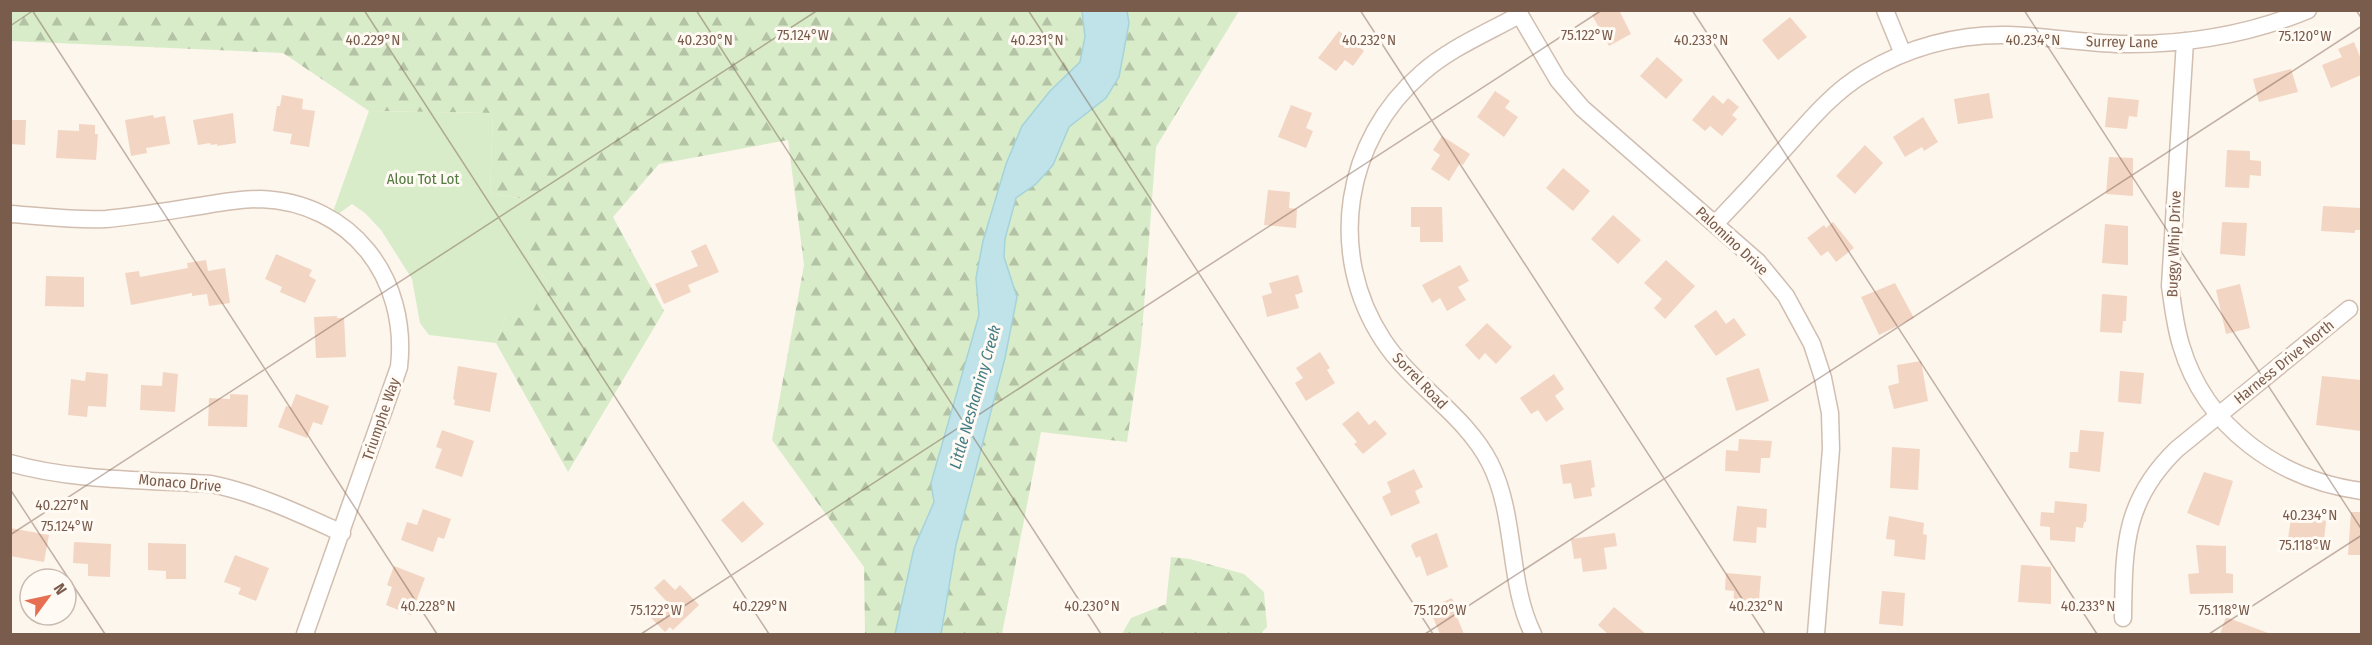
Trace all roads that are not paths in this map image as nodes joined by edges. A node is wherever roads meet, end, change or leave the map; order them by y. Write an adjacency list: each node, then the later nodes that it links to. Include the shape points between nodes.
1 (1885, 10): 5 (street)
2 (2308, 10): 4 (street, Surrey Lane, via 2265,25)
3 (1518, 13): 7 (street, Palomino Drive, via 1558,80 1582,108); 15 (street, Sorrel Road, via 1422,72 1388,108 1367,143 1356,174 1350,226 1356,281 1382,339 1400,364 1476,441 1492,469 1506,508 1521,600)
4 (2186, 41): 5 (street, Surrey Lane, via 2118,44 1989,35 1950,40); 9 (street, Buggy Whip Drive, via 2170,286 2181,346 2191,372)
5 (1903, 54): 7 (street, Surrey Lane, via 1865,72 1824,104)
6 (10, 214): 12 (street, Triumphe Way, via 104,219 260,199 321,214 356,239 391,288 401,347 395,381)
7 (1715, 224): 16 (street, Palomino Drive, via 1758,262 1786,296 1812,344 1823,378 1830,413 1831,449)
8 (2349, 309): 9 (street, Harness Drive North)
9 (2219, 415): 11 (street, Buggy Whip Drive, via 2285,469 2328,485); 13 (street, Harness Drive North, via 2168,458 2142,494 2127,536)
10 (10, 463): 12 (street, Monaco Drive, via 62,474 230,488)
11 (2361, 490)
12 (342, 533): 14 (street, Triumphe Way)
13 (2123, 618)
14 (305, 634)
15 (1533, 634)
16 (1816, 634)

